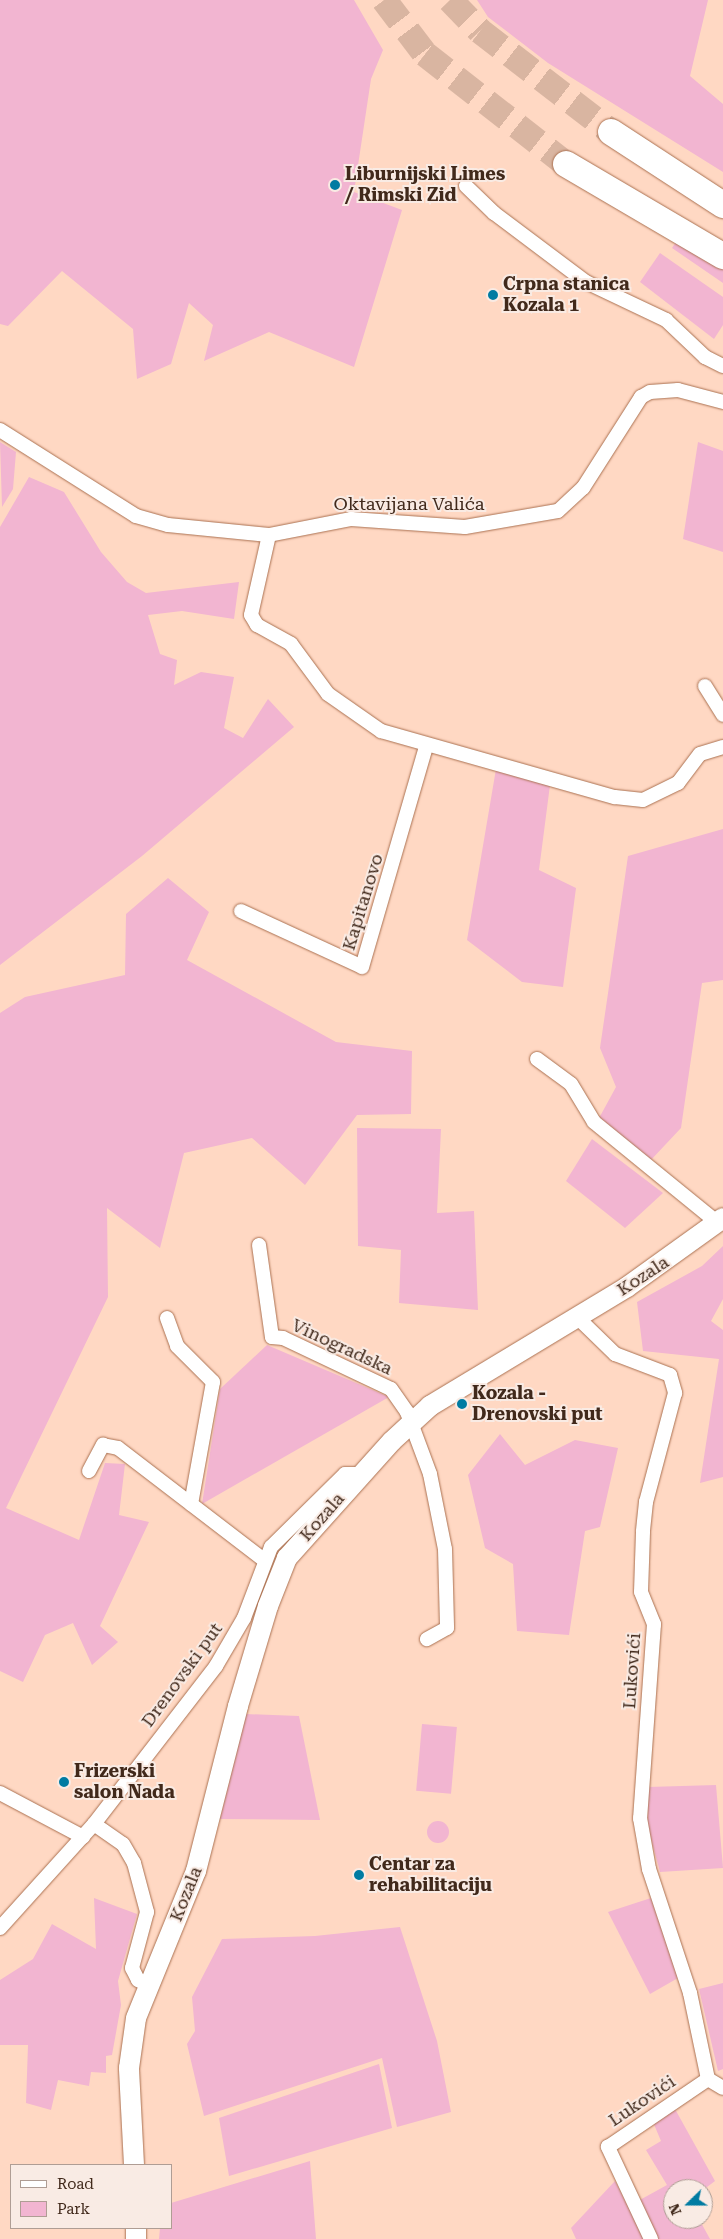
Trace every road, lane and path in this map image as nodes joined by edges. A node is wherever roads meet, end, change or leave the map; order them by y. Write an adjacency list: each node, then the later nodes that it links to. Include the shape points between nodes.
1 (611, 132): 4 (highway)
2 (566, 164): 5 (highway)
3 (466, 186): 6 (street, via 494,213 586,282 666,320 705,357)
4 (723, 205)
5 (723, 256)
6 (723, 366)
7 (723, 402): 9 (street, Oktavijana Valića, via 678,390 650,392 641,397 577,496 545,515 465,527 351,519)
8 (0, 430): 9 (street, Oktavijana Valića, via 136,516 168,525)
9 (269, 535): 12 (street, via 251,605 256,625 292,644 328,694 381,731)
10 (705, 686): 11 (street)
11 (723, 715)
12 (426, 747): 13 (street, via 478,756 614,797 643,800 678,783 700,754); 14 (street, Kapitanovo, via 362,967)
13 (723, 747)
14 (241, 911)
15 (537, 1059): 16 (street, via 571,1084 594,1122)
16 (720, 1221): 19 (main road, Kozala)
17 (259, 1245): 20 (street, Vinogradska, via 272,1337 283,1338 391,1389 402,1402)
18 (167, 1318): 23 (street, via 177,1346 213,1382)
19 (578, 1318): 20 (main road, Kozala, via 457,1389); 31 (street, Lukovići, via 615,1354 670,1375 675,1393 646,1502 643,1532 641,1592 654,1624 640,1818 649,1869 690,1993)
20 (410, 1423): 22 (main road, Kozala); 25 (street, via 430,1474 445,1550 447,1628)
21 (89, 1471): 23 (street, via 104,1445 118,1448)
22 (360, 1474): 24 (street, Drenovski put, via 348,1473 335,1482); 30 (main road, Kozala, via 297,1546 276,1582 238,1706 201,1855)
23 (191, 1504): 24 (street)
24 (264, 1560): 27 (street, Drenovski put, via 227,1650)
25 (426, 1639)
26 (0, 1793): 28 (street)
27 (94, 1824): 28 (street, Drenovski put); 30 (street, Kozala, via 123,1844 134,1863 147,1912 132,1968 138,1980)
28 (83, 1836): 29 (street, Drenovski put)
29 (0, 1928)
30 (147, 1984): 33 (main road, Kozala, via 129,2068)
31 (708, 2079): 32 (street); 34 (street, Lukovići, via 608,2147)
32 (723, 2088)
33 (134, 2164)
34 (651, 2239)

